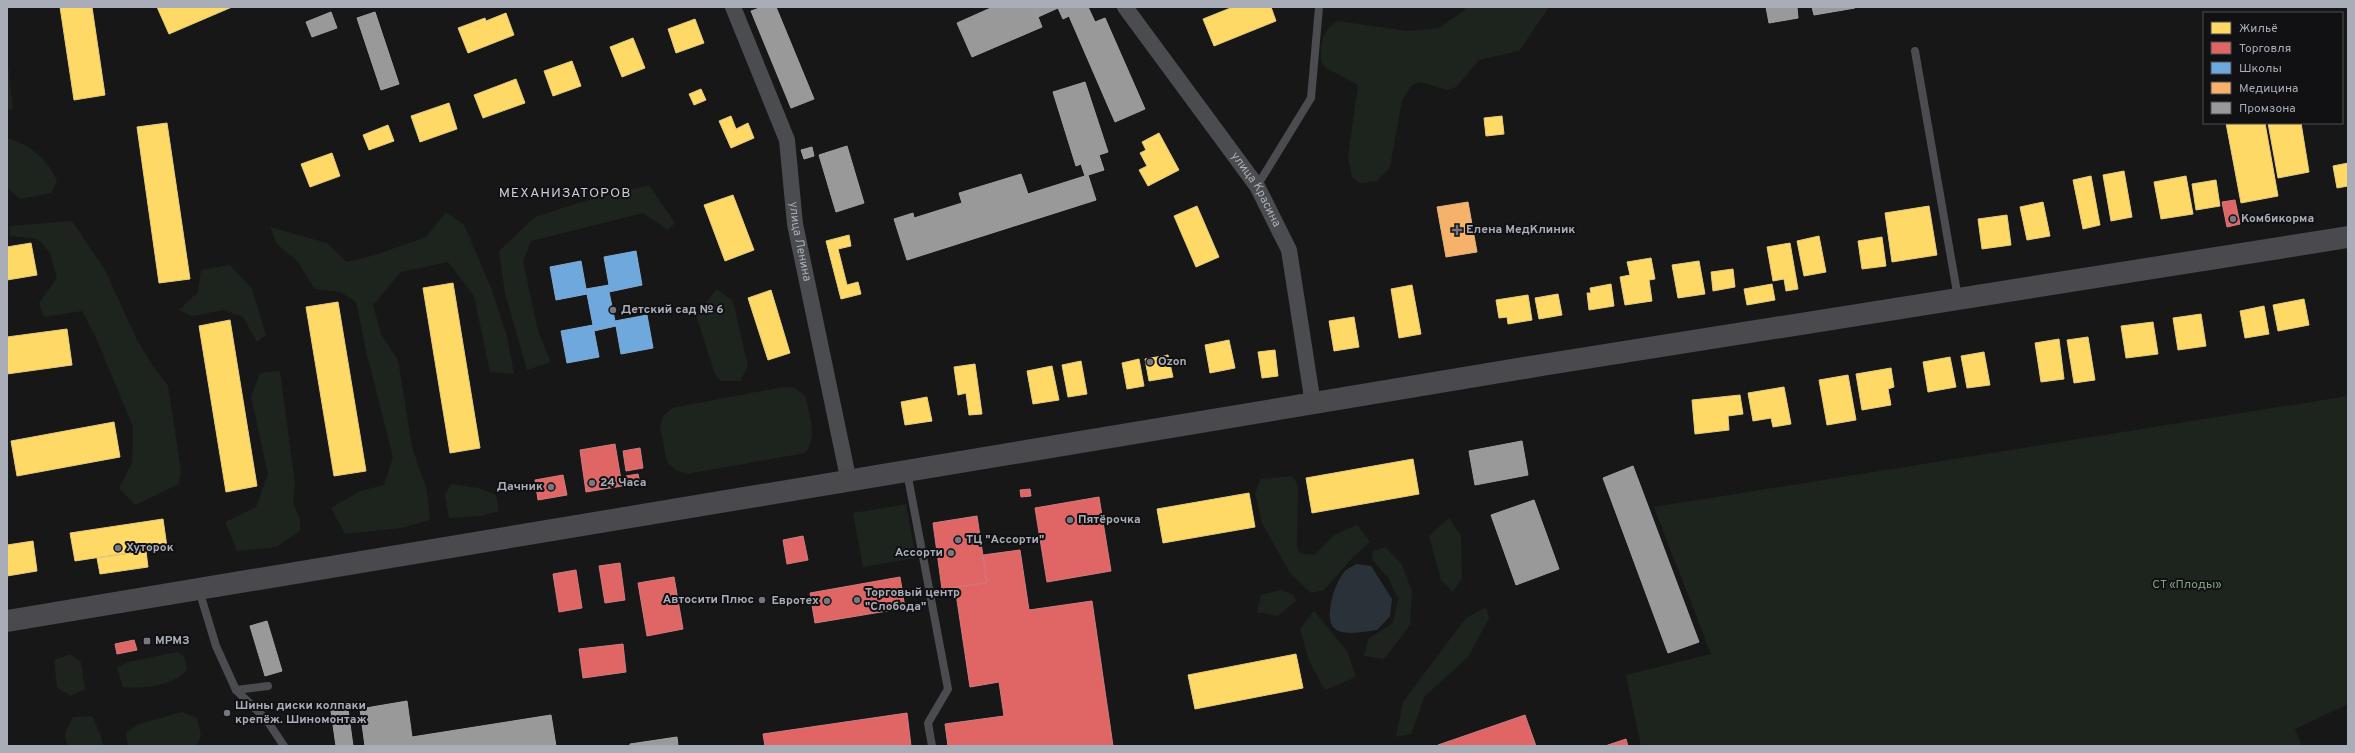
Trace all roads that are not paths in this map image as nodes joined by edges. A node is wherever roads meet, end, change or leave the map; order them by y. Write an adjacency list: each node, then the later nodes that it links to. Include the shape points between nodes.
1 (733, 7): 10 (street, улица Ленина, via 787,140 795,224)
2 (1125, 7): 5 (street, улица Красина)
3 (1319, 7): 5 (lane, via 1311,98)
4 (1915, 51): 7 (lane)
5 (1257, 186): 8 (street, улица Красина, via 1289,250)
6 (2348, 237): 7 (main road)
7 (1958, 298): 8 (main road)
8 (1314, 404): 9 (main road)
9 (907, 472): 10 (main road); 16 (lane, via 948,689 928,723)
10 (849, 482): 11 (main road)
11 (198, 590): 12 (main road); 14 (lane, via 216,646)
12 (7, 621)
13 (268, 686): 14 (lane)
14 (236, 690): 15 (lane, via 266,719)
15 (284, 746)
16 (932, 746)

